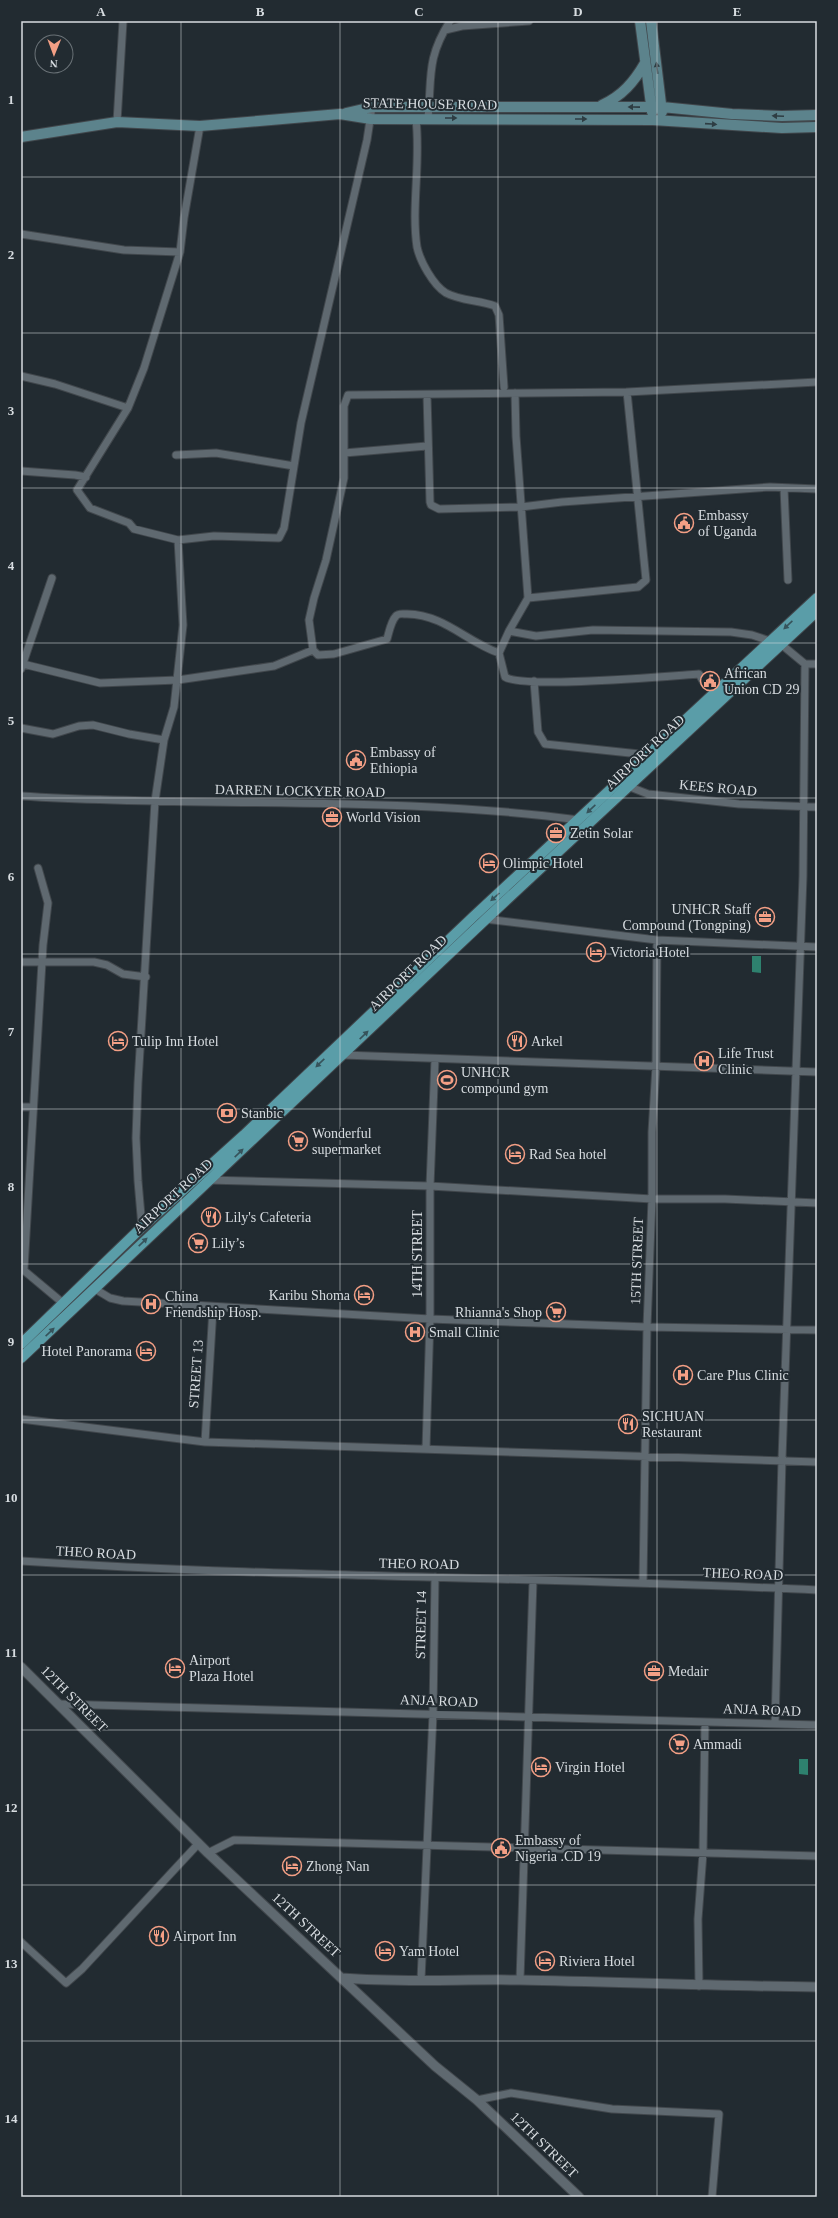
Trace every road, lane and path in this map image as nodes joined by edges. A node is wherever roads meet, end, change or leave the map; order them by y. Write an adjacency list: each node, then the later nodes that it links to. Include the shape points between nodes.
1 (123, 21): 19 (street)
2 (450, 21): 6 (street)
3 (529, 21): 6 (street, via 462,26)
4 (640, 21): 7 (main road)
5 (651, 21): 11 (main road, one-way to 5)
6 (445, 30): 8 (street, via 437,44 431,66)
7 (645, 63): 9 (main road, via 634,82 620,95); 11 (main road)
8 (429, 106): 9 (main road); 10 (main road); 15 (street)
9 (600, 106): 11 (main road, one-way to 9)
10 (372, 107): 12 (main road); 16 (street)
11 (656, 107): 13 (main road); 18 (main road)
12 (340, 114): 16 (main road, STATE HOUSE ROAD); 20 (main road, STATE HOUSE ROAD)
13 (732, 114): 14 (main road, one-way to 13); 21 (main road)
14 (817, 115)
15 (428, 118): 17 (main road, STATE HOUSE ROAD); 18 (main road, STATE HOUSE ROAD, one-way to 18)
16 (370, 119): 17 (main road, STATE HOUSE ROAD); 36 (street, via 301,423)
17 (416, 120): 28 (street, via 417,248 432,278 444,292 460,299 480,300 495,306 499,315)
18 (658, 120): 21 (main road, STATE HOUSE ROAD, one-way to 21)
19 (117, 122): 20 (main road, STATE HOUSE ROAD); 23 (main road, STATE HOUSE ROAD)
20 (200, 126): 25 (street)
21 (731, 126): 22 (main road, STATE HOUSE ROAD)
22 (817, 127)
23 (21, 137)
24 (21, 234): 25 (street, via 124,250)
25 (180, 252): 32 (street, via 144,368)
26 (21, 376): 32 (street, via 55,384)
27 (817, 382): 29 (street)
28 (504, 387)
29 (627, 392): 30 (street); 41 (street)
30 (515, 393): 31 (street); 42 (street)
31 (427, 395): 33 (street); 34 (street, via 348,395 344,406)
32 (128, 408): 38 (street)
33 (428, 446): 34 (street); 42 (street, via 430,502 434,507)
34 (344, 453): 52 (street, via 344,478 326,560 310,614)
35 (176, 455): 36 (street, via 216,453)
36 (294, 466): 43 (street, via 284,528 279,538 214,536)
37 (21, 471): 38 (street)
38 (86, 477): 43 (street, via 77,490 90,508 129,523 134,529)
39 (784, 488): 40 (street); 41 (street); 45 (street)
40 (817, 489)
41 (638, 498): 42 (street); 46 (street, via 646,580 644,584 638,588)
42 (521, 507): 46 (street)
43 (178, 540): 57 (street, via 183,625)
44 (52, 578): 56 (street)
45 (788, 580)
46 (528, 598): 49 (street)
47 (817, 598): 50 (main road, AIRPORT ROAD, one-way to 50)
48 (817, 612): 51 (main road, AIRPORT ROAD)
49 (509, 631): 50 (street, via 536,636 593,630 731,632); 53 (street)
50 (770, 641): 59 (main road, AIRPORT ROAD)
51 (782, 645): 54 (street); 63 (main road, AIRPORT ROAD)
52 (313, 650): 53 (street, via 321,655 334,654 387,639 395,617 399,614 420,614 442,621); 57 (street, via 274,666)
53 (499, 653): 58 (street, via 505,676 510,680)
54 (805, 664): 55 (street); 66 (street)
55 (817, 664)
56 (22, 666): 57 (street, via 100,683)
57 (178, 680): 61 (street, via 174,707)
58 (534, 681): 59 (street, via 607,680 699,674 703,681); 62 (street, via 538,732 545,744)
59 (719, 689): 62 (main road, AIRPORT ROAD)
60 (21, 728): 61 (street, via 53,734 79,726 93,725)
61 (164, 740): 65 (street)
62 (649, 755): 63 (main road, AIRPORT ROAD)
63 (624, 784): 66 (street, KEES ROAD, via 658,796 740,804); 68 (main road, AIRPORT ROAD, one-way to 68); 71 (main road, AIRPORT ROAD)
64 (21, 796): 65 (street, DARREN LOCKYER ROAD, via 95,801)
65 (155, 801): 68 (street, DARREN LOCKYER ROAD, via 434,808 519,812); 77 (street)
66 (805, 806): 67 (street, KEES ROAD); 73 (street)
67 (817, 806)
68 (579, 820): 70 (main road, AIRPORT ROAD, one-way to 70)
69 (38, 868): 76 (street, via 48,903)
70 (474, 916): 71 (street); 85 (main road, AIRPORT ROAD, one-way to 85)
71 (486, 919): 72 (street); 78 (main road, AIRPORT ROAD, one-way to 71)
72 (657, 940): 73 (street); 80 (street, 15TH STREET)
73 (801, 946): 74 (street); 81 (street)
74 (817, 947)
75 (21, 962): 76 (street)
76 (42, 962): 77 (street, via 94,962 107,965 122,974); 84 (street)
77 (146, 977): 91 (street, via 136,1138)
78 (343, 1055): 79 (street); 86 (main road, AIRPORT ROAD, one-way to 78)
79 (435, 1059): 80 (street); 87 (street, 14TH STREET)
80 (656, 1066): 81 (street); 88 (street, 15TH STREET, via 652,1132)
81 (797, 1071): 82 (street); 89 (street)
82 (817, 1072)
83 (21, 1107): 84 (street)
84 (33, 1107): 92 (street)
85 (201, 1175): 86 (street); 91 (main road, AIRPORT ROAD)
86 (209, 1181): 87 (street); 93 (main road, AIRPORT ROAD, one-way to 86)
87 (430, 1186): 88 (street); 96 (street, 14TH STREET)
88 (652, 1200): 89 (street); 97 (street, 15TH STREET)
89 (793, 1202): 90 (street); 98 (street)
90 (817, 1203)
91 (142, 1227): 94 (main road, AIRPORT ROAD)
92 (22, 1269): 94 (street)
93 (95, 1289): 95 (street, via 110,1298 123,1301); 101 (main road, AIRPORT ROAD, one-way to 93)
94 (64, 1304): 100 (main road, AIRPORT ROAD)
95 (213, 1308): 96 (street); 103 (street, STREET 13)
96 (430, 1319): 97 (street); 104 (street, 14TH STREET)
97 (647, 1327): 98 (street); 105 (street, 15TH STREET)
98 (787, 1329): 99 (street); 106 (street)
99 (817, 1330)
100 (21, 1344)
101 (21, 1358)
102 (21, 1420): 103 (street)
103 (205, 1442): 104 (street)
104 (426, 1449): 105 (street)
105 (645, 1456): 106 (street); 111 (street, 15TH STREET)
106 (782, 1459): 107 (street); 112 (street)
107 (817, 1462)
108 (21, 1561): 109 (street, THEO ROAD, via 124,1568)
109 (434, 1577): 110 (street, THEO ROAD); 116 (street, STREET 14)
110 (533, 1581): 111 (street, THEO ROAD); 117 (street)
111 (643, 1583): 112 (street, THEO ROAD)
112 (780, 1588): 113 (street, THEO ROAD); 119 (street)
113 (817, 1590)
114 (21, 1667): 115 (street, 12TH STREET)
115 (60, 1704): 116 (street, ANJA ROAD); 121 (street, 12TH STREET)
116 (433, 1714): 117 (street, ANJA ROAD); 122 (street, STREET 14)
117 (529, 1717): 118 (street, ANJA ROAD); 123 (street)
118 (705, 1722): 119 (street, ANJA ROAD); 125 (street)
119 (775, 1724): 120 (street, ANJA ROAD)
120 (817, 1725)
121 (199, 1843): 124 (street, 12TH STREET); 127 (street, via 66,1983)
122 (427, 1846): 123 (street); 124 (street, via 234,1840); 129 (street, STREET 14)
123 (526, 1848): 125 (street); 130 (street)
124 (208, 1853): 128 (street, 12TH STREET)
125 (703, 1853): 126 (street); 131 (street, via 698,1919)
126 (817, 1856)
127 (21, 1942)
128 (342, 1978): 129 (street); 133 (street, 12TH STREET, via 435,2066)
129 (421, 1980): 130 (street)
130 (520, 1980): 131 (street)
131 (699, 1986): 132 (street)
132 (817, 1987)
133 (477, 2100): 134 (street, 12TH STREET); 135 (street, via 511,2093 612,2109 719,2114)
134 (578, 2197)
135 (712, 2197)

